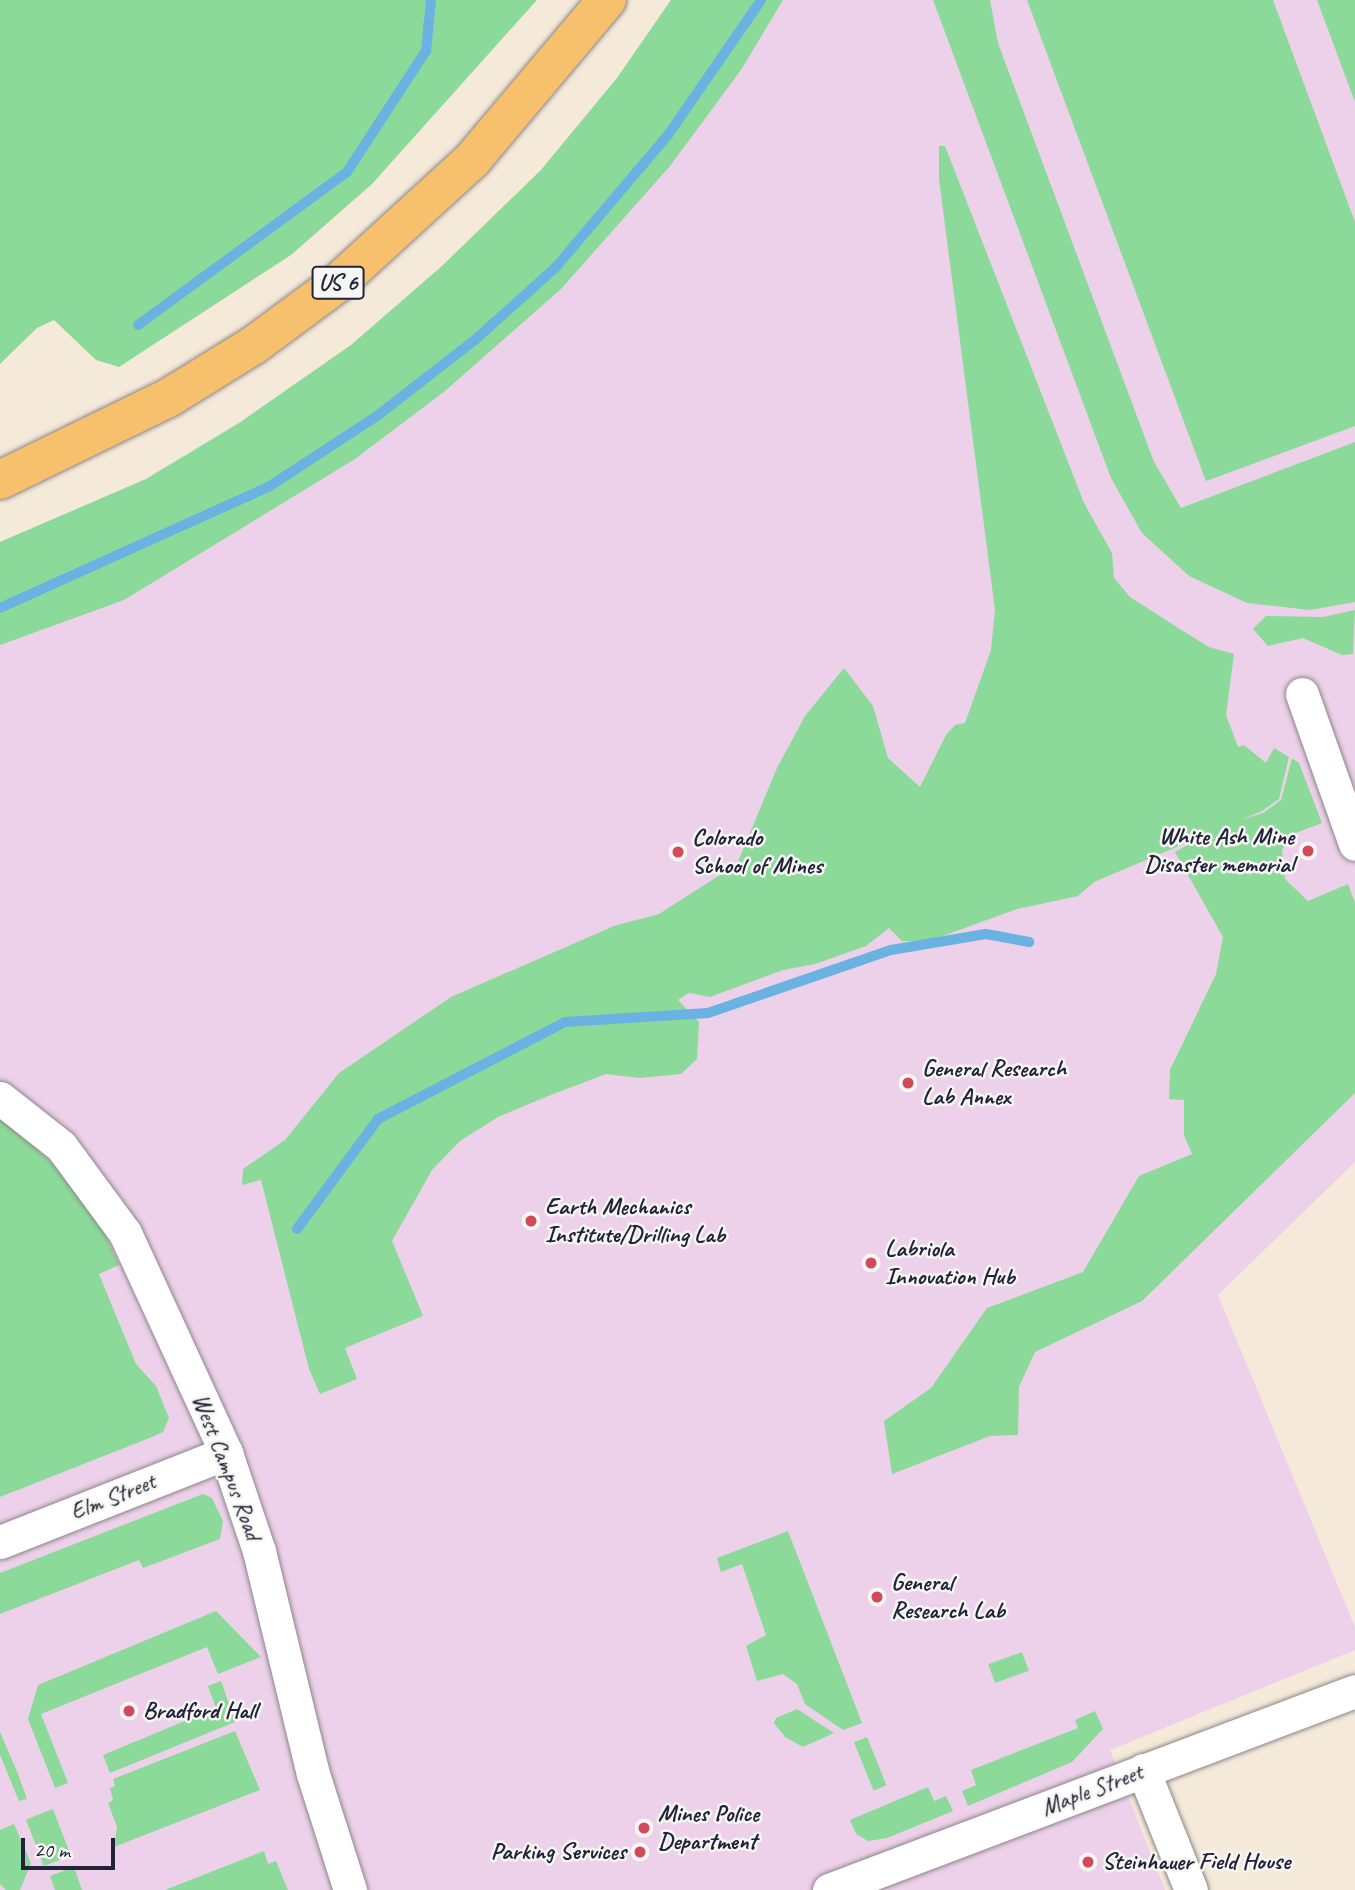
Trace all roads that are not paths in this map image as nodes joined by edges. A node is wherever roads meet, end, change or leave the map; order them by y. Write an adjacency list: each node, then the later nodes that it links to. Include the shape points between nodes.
1 (607, 0): 2 (highway, US 6, via 482,150 339,282 254,345 170,397)
2 (0, 480)
3 (1302, 694): 4 (street)
4 (1355, 844)
5 (0, 1098): 6 (street, West Campus Road, via 61,1146 125,1233)
6 (226, 1453): 7 (street, Elm Street); 10 (street, West Campus Road, via 259,1551 313,1774)
7 (0, 1542)
8 (1355, 1691): 9 (street, Maple Street)
9 (1143, 1770): 11 (street, Maple Street); 12 (street)
10 (349, 1890)
11 (829, 1890)
12 (1191, 1890)

